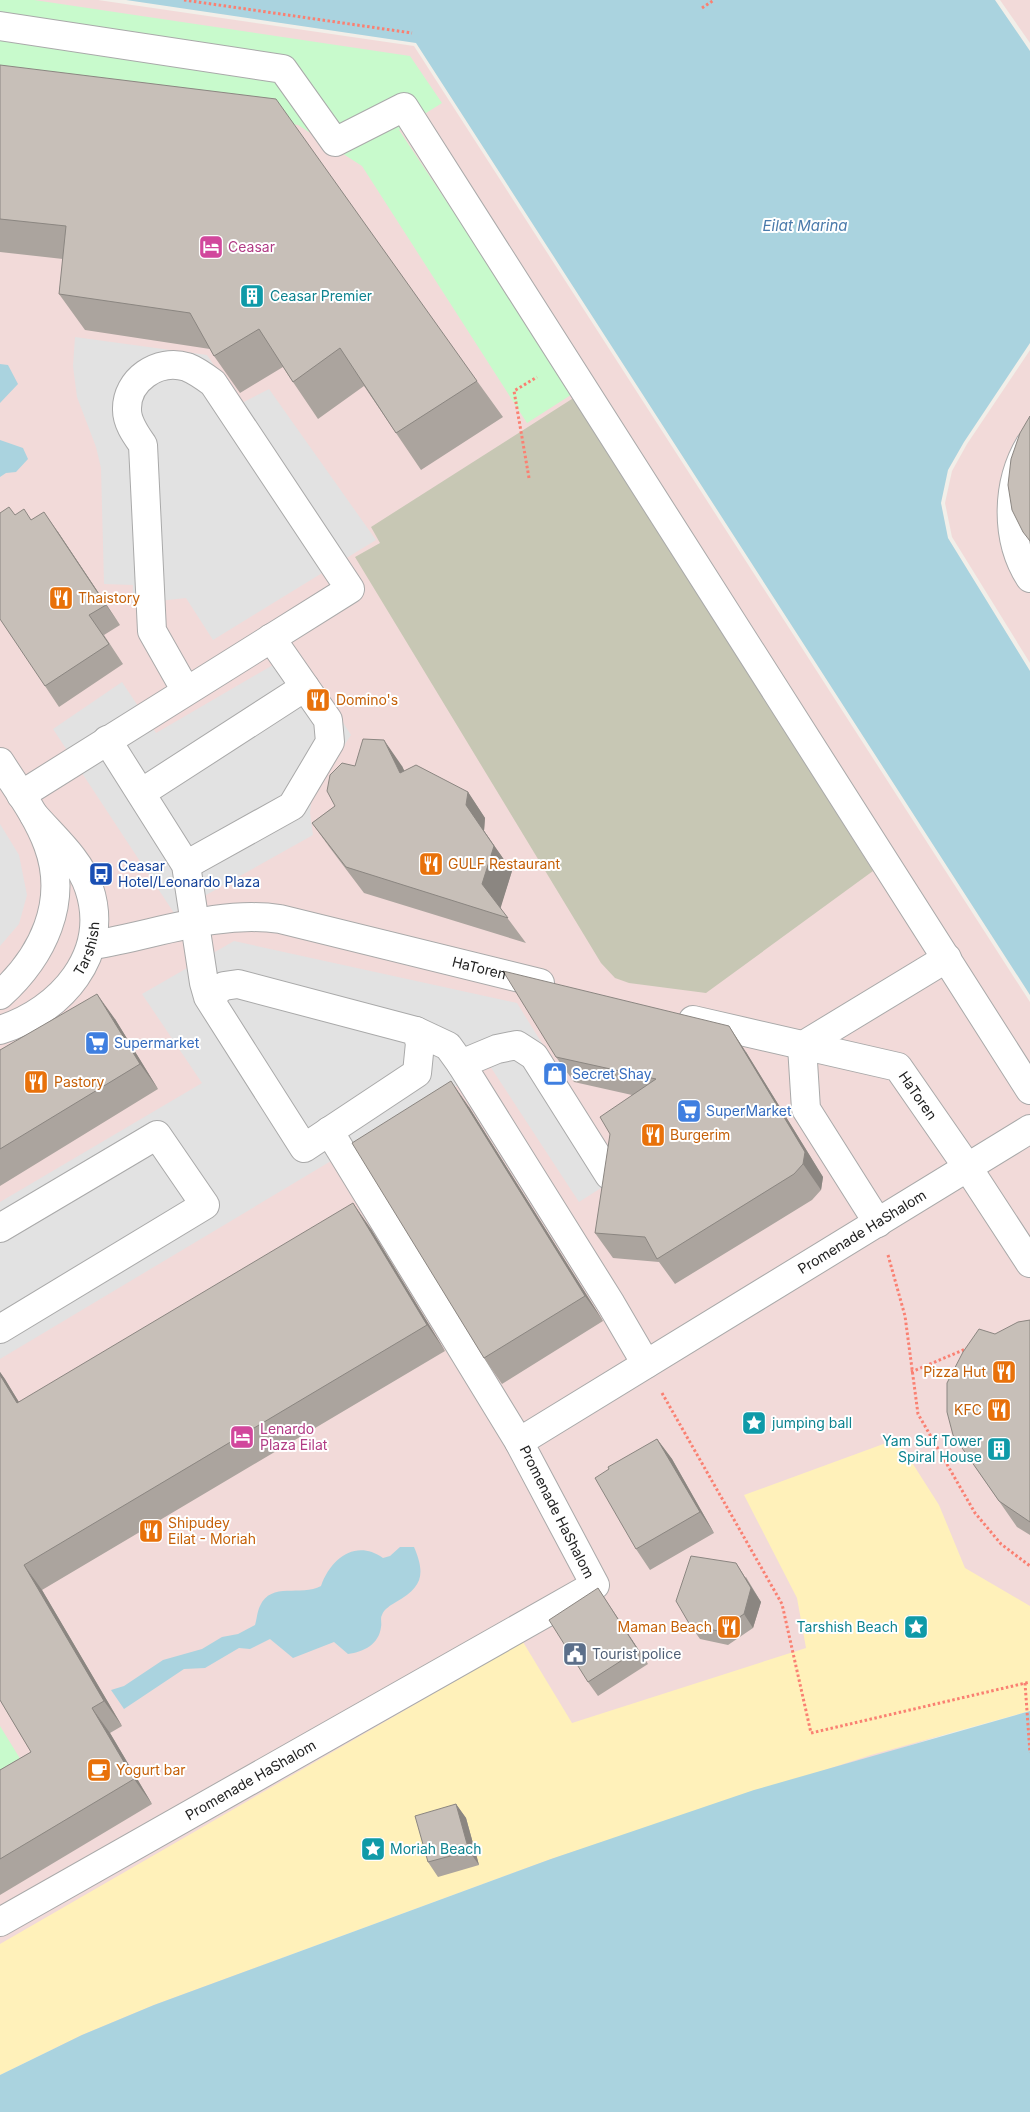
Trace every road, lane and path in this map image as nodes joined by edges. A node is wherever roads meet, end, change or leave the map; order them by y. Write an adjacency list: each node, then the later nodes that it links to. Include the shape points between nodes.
1 (184, 0): 5 (path)
2 (714, 0): 3 (path)
3 (702, 8)
4 (0, 26): 6 (street, via 283,69 335,142 404,107)
5 (412, 33)
6 (565, 359): 8 (path, via 514,391); 20 (street)
7 (1030, 444): 9 (street, via 1011,500 1013,532 1022,565)
8 (529, 478)
9 (1030, 578)
10 (271, 638): 11 (street); 12 (street); 12 (street, via 350,589 213,383 200,372 185,367 170,365 156,368 134,385 128,397 127,412 143,445 152,631)
11 (305, 687): 15 (street); 17 (street, via 328,720 330,742 292,806)
12 (186, 691): 13 (street)
13 (107, 740): 15 (street); 16 (street)
14 (0, 762): 16 (street, Tarshish)
15 (141, 793): 17 (street)
16 (28, 805): 19 (street, Tarshish, via 70,856 88,886 96,917); 21 (street, Tarshish, via 48,845 56,873 56,899 41,947 27,968)
17 (186, 865): 18 (street)
18 (195, 922): 19 (street, HaToren); 22 (street, HaToren, via 243,916 280,919); 23 (street)
19 (93, 945): 25 (street, Tarshish, via 81,971 61,994 35,1013)
20 (947, 958): 27 (street); 29 (street)
21 (3, 984)
22 (566, 989)
23 (208, 997): 26 (street, via 224,986 238,984); 31 (street, via 304,1148)
24 (671, 1015): 27 (street, HaToren)
25 (0, 1030)
26 (416, 1031): 28 (street, via 448,1046); 31 (street, via 420,1043 418,1073)
27 (802, 1046): 32 (street, HaToren, via 898,1067); 34 (street, via 806,1109)
28 (461, 1064): 33 (street, via 497,1049 517,1045 534,1056); 39 (street)
29 (1030, 1090)
30 (1030, 1129): 32 (street, Promenade HaShalom)
31 (329, 1131): 41 (street)
32 (968, 1168): 34 (street, Promenade HaShalom); 36 (street, HaToren)
33 (609, 1175)
34 (878, 1222): 39 (street, Promenade HaShalom); 40 (path, via 905,1316)
35 (0, 1228): 37 (street, via 157,1135 205,1205)
36 (1030, 1263)
37 (0, 1329)
38 (975, 1345): 40 (path)
39 (646, 1364): 41 (street, Promenade HaShalom); 44 (path, via 782,1604 811,1733)
40 (911, 1372): 42 (path, via 918,1414 946,1467 975,1513 1001,1544)
41 (520, 1442): 46 (street, Promenade HaShalom, via 595,1585)
42 (1030, 1566)
43 (1030, 1682): 44 (path)
44 (1025, 1683): 45 (path)
45 (1030, 1753)
46 (0, 1922)

